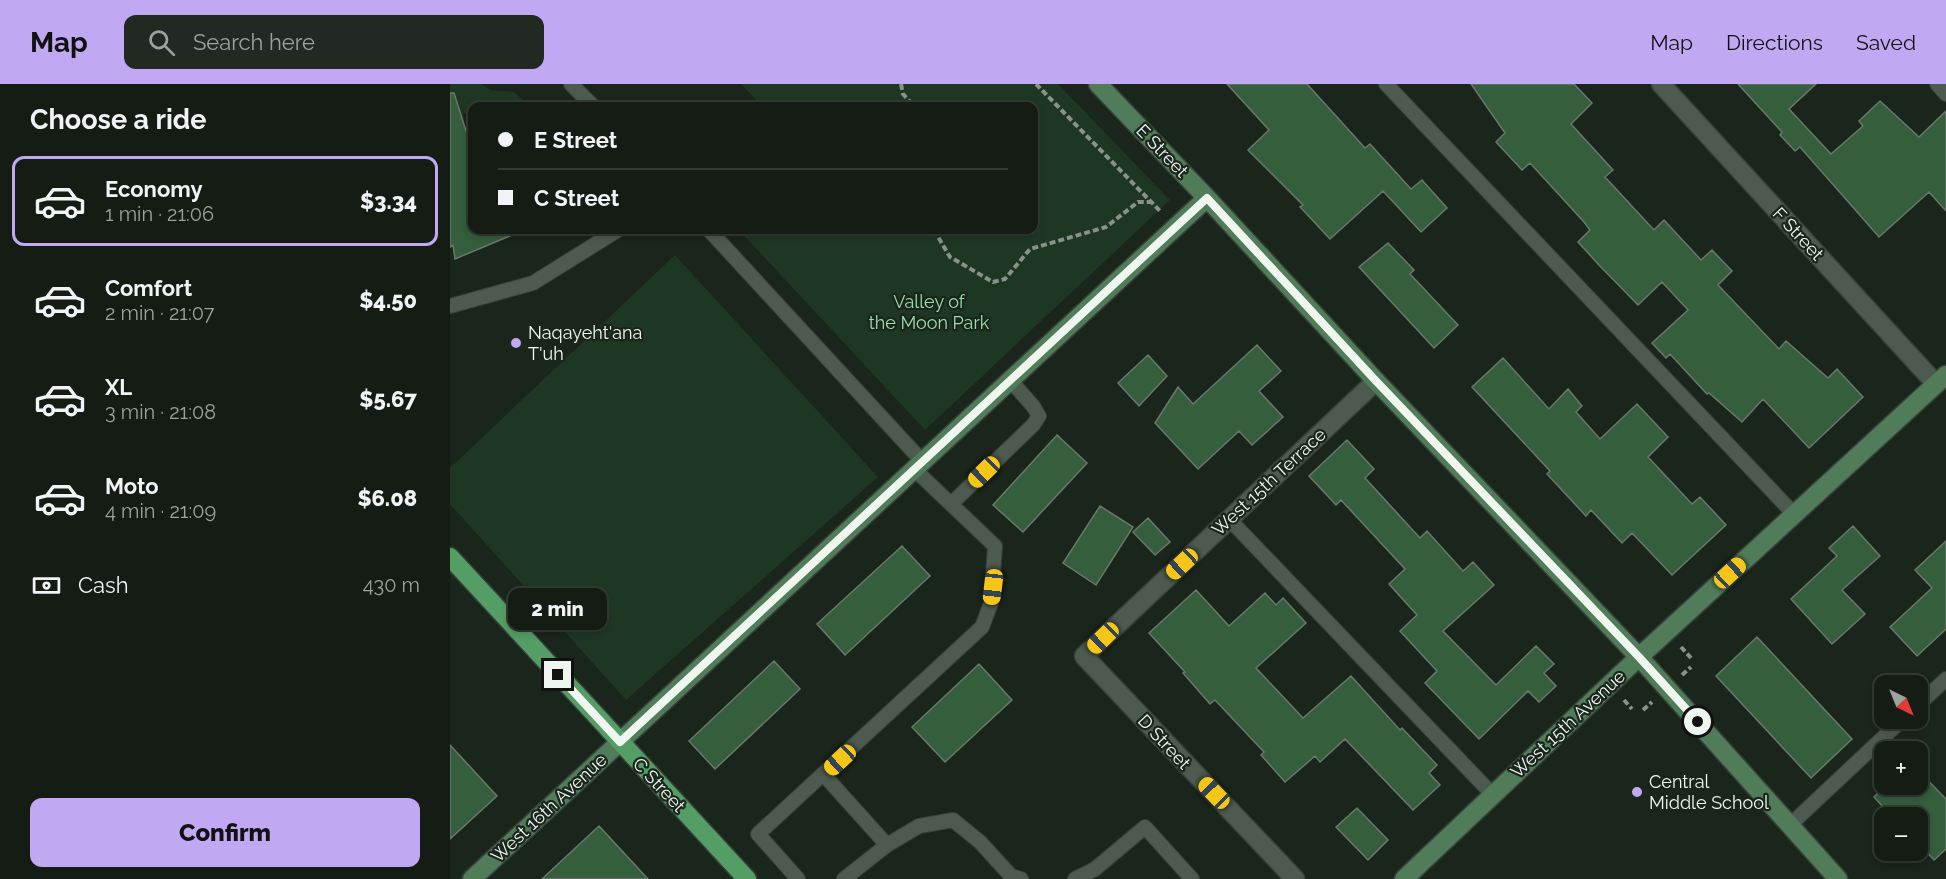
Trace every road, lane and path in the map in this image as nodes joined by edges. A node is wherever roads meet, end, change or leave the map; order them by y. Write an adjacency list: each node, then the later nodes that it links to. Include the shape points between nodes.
1 (571, 84): 9 (lane)
2 (901, 84): 10 (path)
3 (1036, 84): 12 (path)
4 (1098, 84): 11 (main road, E Street)
5 (1386, 84): 23 (lane)
6 (1661, 84): 18 (street, F Street)
7 (1937, 84): 8 (lane)
8 (1946, 94)
9 (588, 102)
10 (910, 102)
11 (1207, 198): 13 (main road, West 16th Avenue); 20 (main road, E Street)
12 (1151, 202): 13 (path); 16 (path, via 1138,202 1106,227 1030,249 1005,279 993,282 950,257)
13 (1176, 227): 19 (main road, West 16th Avenue)
14 (612, 234): 17 (lane, via 533,283)
15 (713, 234): 21 (lane)
16 (936, 234)
17 (450, 306)
18 (1941, 379): 23 (main road, West 15th Avenue)
19 (1010, 380): 21 (main road, West 16th Avenue); 22 (lane, via 1039,416)
20 (1376, 381): 24 (street, West 15th Terrace); 27 (main road, E Street)
21 (918, 465): 22 (lane); 31 (main road, West 16th Avenue)
22 (951, 504): 32 (lane, via 996,546 991,603 982,627)
23 (1794, 514): 27 (main road, West 15th Avenue)
24 (1229, 519): 26 (street, West 15th Terrace); 33 (lane)
25 (450, 557): 31 (main road, C Street)
26 (1084, 657): 43 (street, D Street)
27 (1639, 657): 33 (main road, West 15th Avenue); 34 (main road, E Street)
28 (1946, 679): 29 (lane)
29 (1928, 696)
30 (1892, 729): 34 (lane)
31 (620, 742): 36 (main road, West 16th Avenue); 37 (main road, C Street)
32 (824, 774): 35 (lane); 38 (lane, via 758,834)
33 (1493, 795): 44 (main road, West 15th Avenue)
34 (1790, 825): 45 (main road, E Street)
35 (887, 845): 39 (lane); 40 (lane, via 919,826 953,820 1011,876)
36 (475, 878)
37 (747, 879)
38 (798, 879)
39 (844, 879)
40 (1021, 879)
41 (1076, 879): 42 (lane, via 1095,869 1145,827)
42 (1192, 879)
43 (1295, 879)
44 (1404, 879)
45 (1838, 879)

